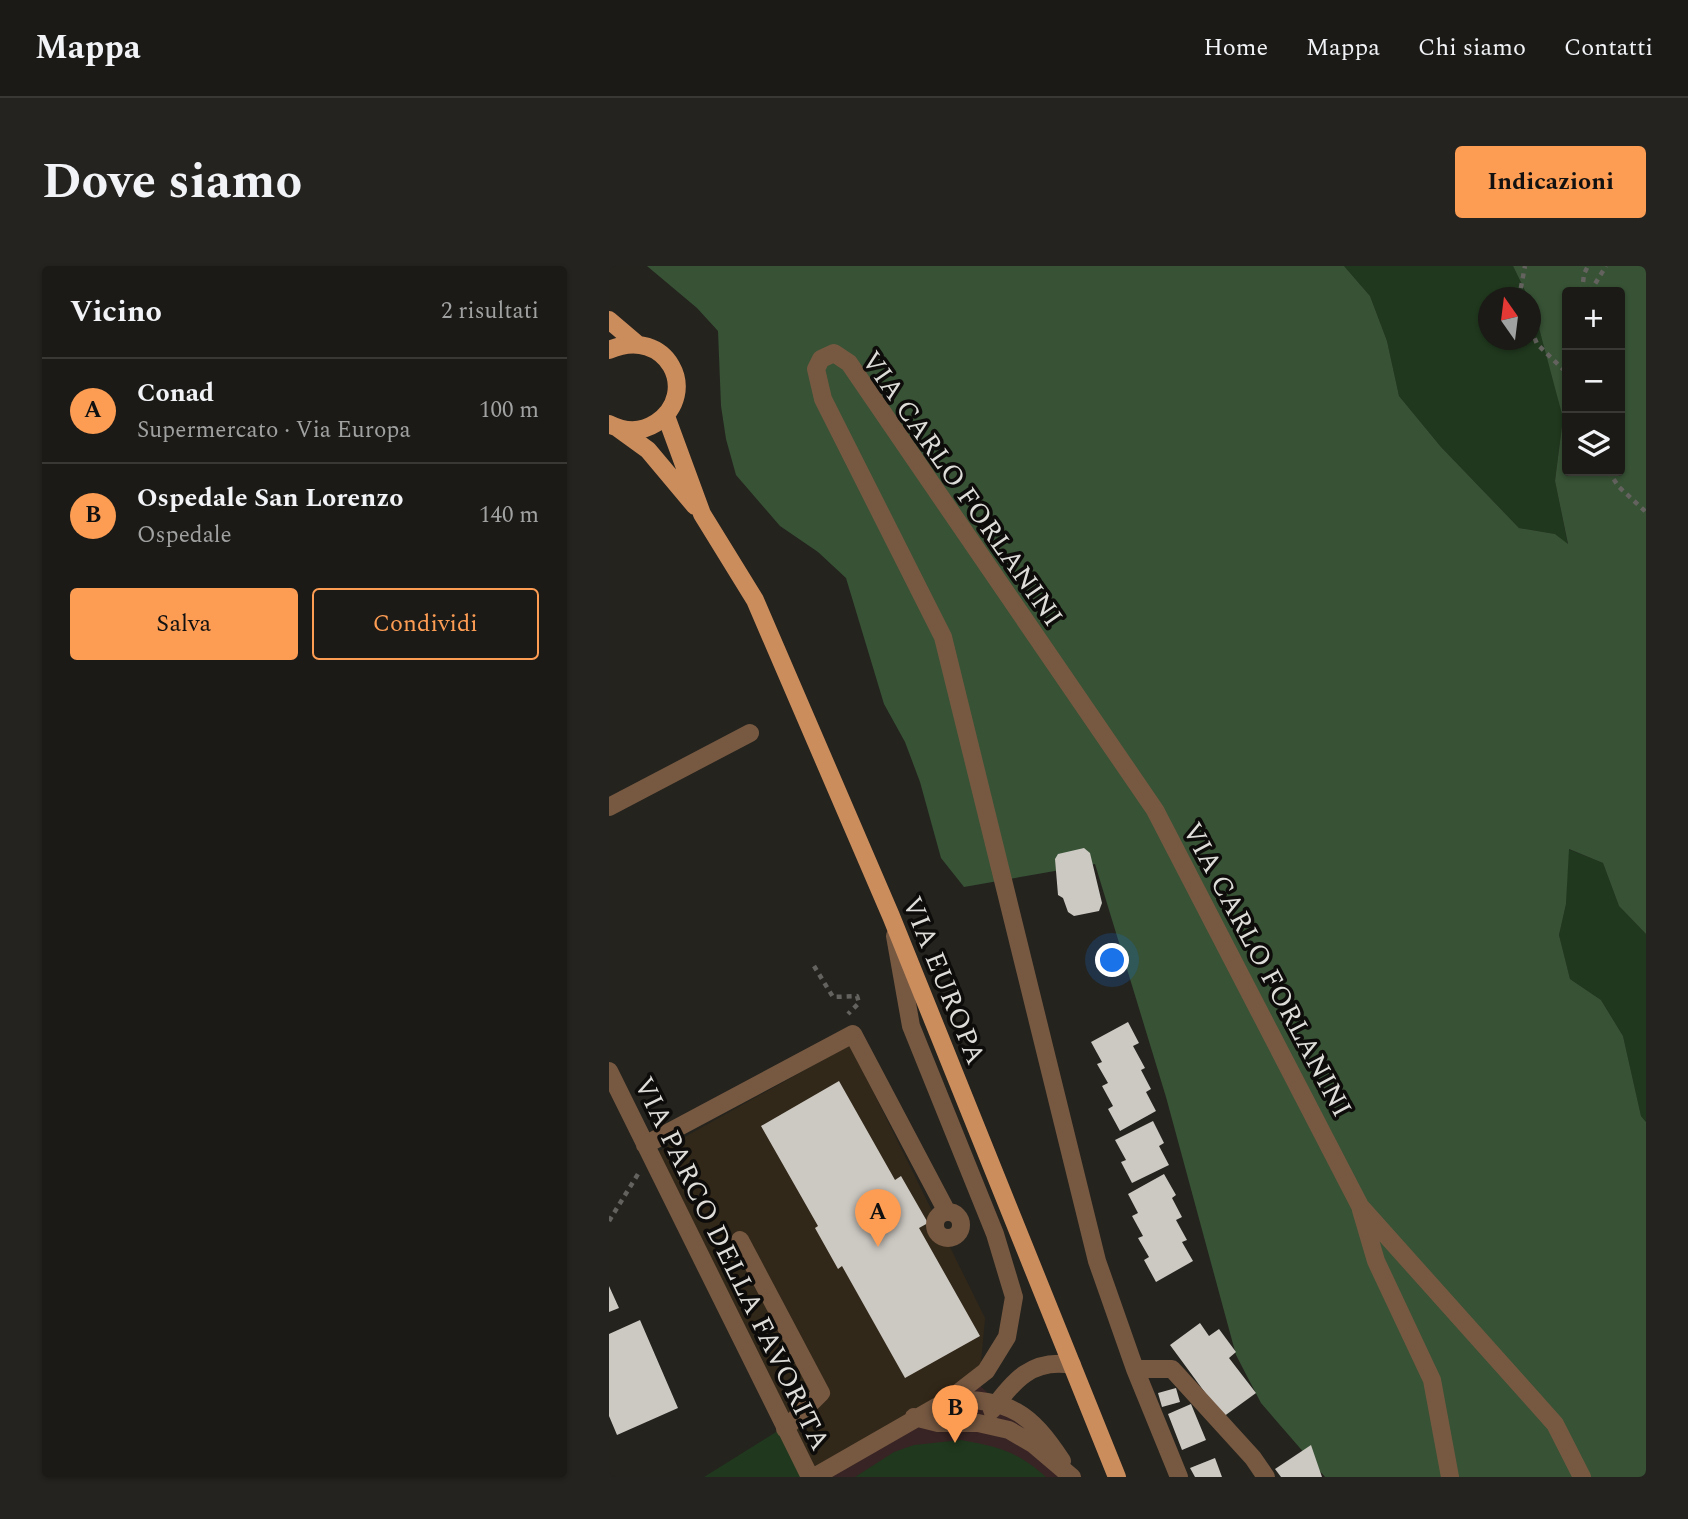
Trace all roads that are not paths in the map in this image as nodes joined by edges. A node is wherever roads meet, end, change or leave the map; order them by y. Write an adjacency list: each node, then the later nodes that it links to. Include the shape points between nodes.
1 (609, 320): 2 (main road)
2 (636, 343): 3 (main road); 4 (main road, via 663,355 672,367 675,397)
3 (609, 350)
4 (666, 416): 5 (main road, VIA EUROPA, via 647,429); 6 (main road, VIA EUROPA)
5 (614, 427): 6 (main road, VIA EUROPA, via 648,450)
6 (702, 514): 9 (main road, VIA EUROPA, via 755,600)
7 (750, 733): 8 (street)
8 (609, 807)
9 (891, 916): 15 (main road, VIA EUROPA); 17 (street, via 911,1026 995,1234 1014,1297 1007,1337 986,1371)
10 (609, 1071): 11 (street, VIA PARCO DELLA FAVORITA)
11 (645, 1145): 13 (street, via 853,1034); 21 (street, VIA PARCO DELLA FAVORITA)
12 (1360, 1206): 16 (street, VIA CARLO FORLANINI, via 1155,810 849,363 834,352 821,359 816,369 823,399 943,637 1097,1261); 27 (street, via 1376,1261 1432,1380); 28 (street, VIA CARLO FORLANINI, via 1555,1424)
13 (947, 1212)
14 (740, 1240): 21 (street, via 821,1393)
15 (1072, 1365): 18 (street, via 1056,1362 1033,1368 1015,1379); 24 (main road, VIA EUROPA)
16 (1135, 1369): 25 (street, VIA CARLO FORLANINI); 26 (street, via 1172,1369)
17 (950, 1398): 18 (street); 19 (street)
18 (997, 1402): 20 (street); 23 (street, via 1024,1416 1044,1434)
19 (914, 1417): 20 (street); 22 (street)
20 (981, 1424): 23 (street, via 1009,1430)
21 (785, 1429): 22 (street, VIA PARCO DELLA FAVORITA)
22 (812, 1477)
23 (1072, 1477)
24 (1117, 1477)
25 (1179, 1477)
26 (1266, 1477)
27 (1450, 1477)
28 (1582, 1477)

